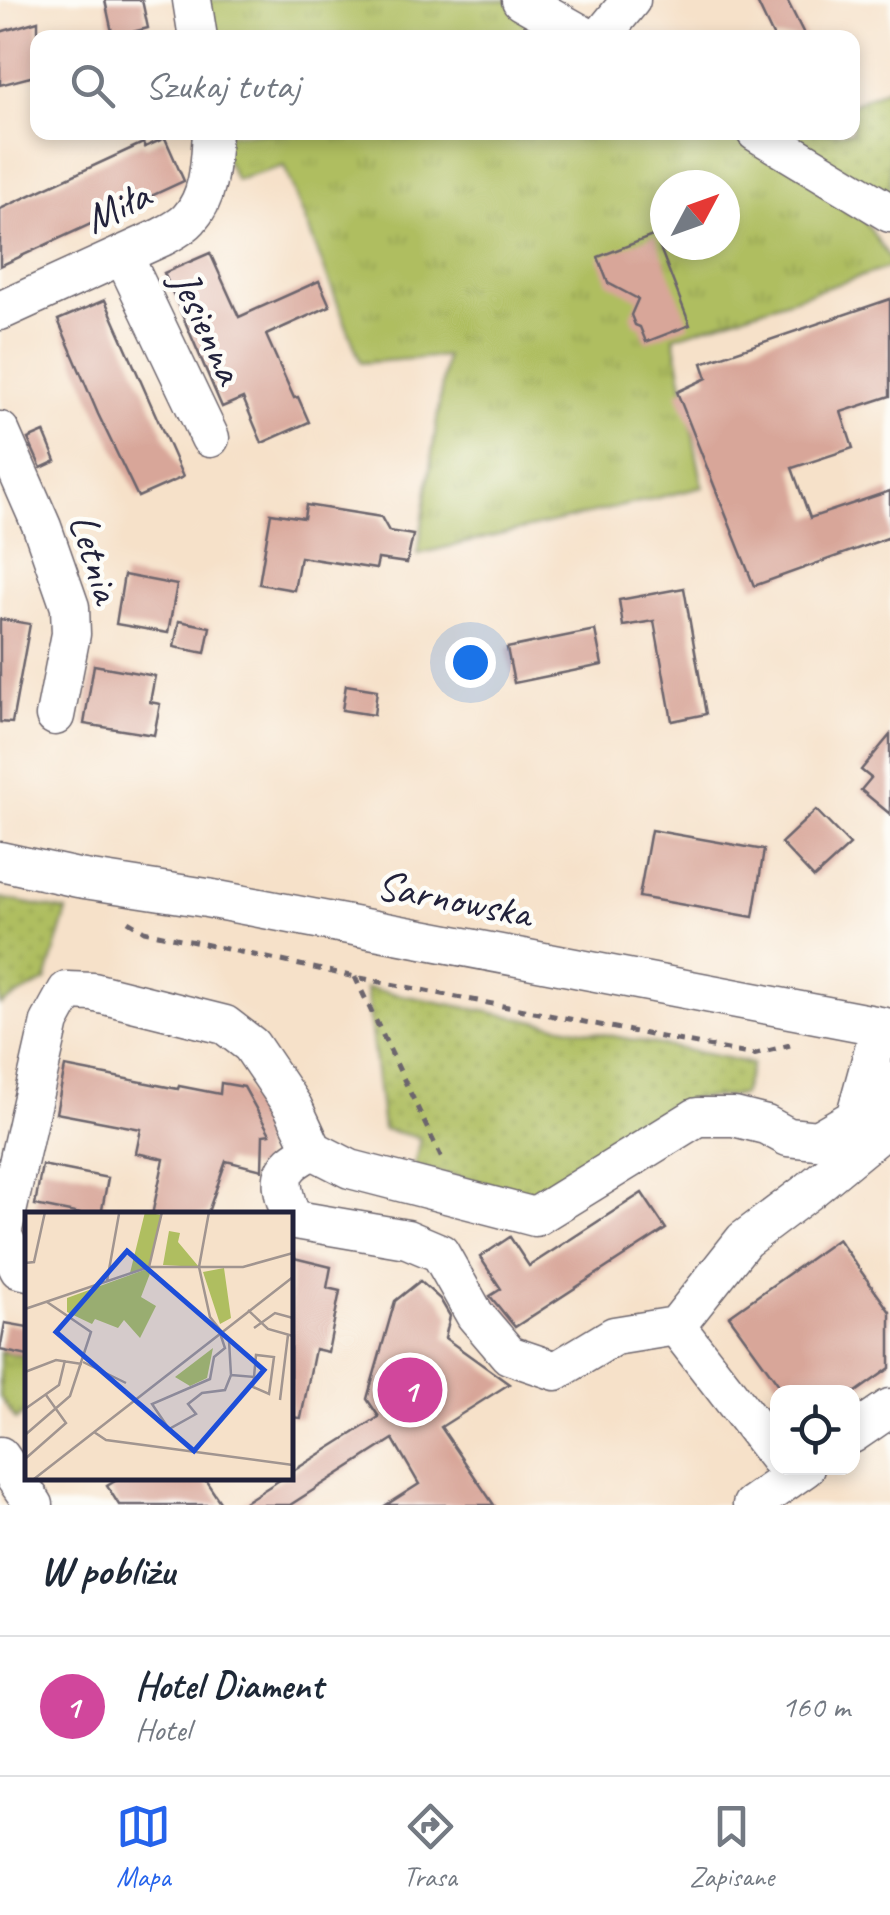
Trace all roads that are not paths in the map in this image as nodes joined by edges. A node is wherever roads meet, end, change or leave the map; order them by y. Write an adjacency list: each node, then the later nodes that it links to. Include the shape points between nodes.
1 (192, 0): 4 (street)
2 (521, 0): 5 (street)
3 (632, 0): 6 (street)
4 (197, 30)
5 (574, 30)
6 (607, 30)
7 (212, 140): 10 (street, Miła, via 201,204 186,222)
8 (769, 140): 9 (street)
9 (890, 213)
10 (123, 255): 11 (street, Miła); 13 (street, Jesienna)
11 (0, 311)
12 (0, 431): 14 (street, Letnia, via 70,607)
13 (210, 438)
14 (55, 716)
15 (0, 861): 16 (street, Sarnowska)
16 (885, 1028): 21 (street, via 854,1118 817,1140 734,1117 698,1117 535,1217)
17 (890, 1082): 18 (street)
18 (886, 1134): 27 (street, via 744,1240)
19 (313, 1150): 20 (street); 22 (street, via 284,1173); 26 (street, via 250,1045 225,1025 67,991 50,1022 2,1234)
20 (350, 1169): 21 (street); 24 (street, via 354,1190)
21 (470, 1200): 25 (street)
22 (289, 1212)
23 (292, 1219): 24 (street)
24 (342, 1227): 25 (street)
25 (433, 1256): 27 (street, via 509,1355 556,1371 614,1336)
26 (25, 1270)
27 (676, 1326): 30 (street)
28 (890, 1408): 29 (street)
29 (860, 1429)
30 (770, 1442)
31 (0, 1456): 33 (street)
32 (782, 1475): 34 (street)
33 (34, 1505)
34 (752, 1505)

